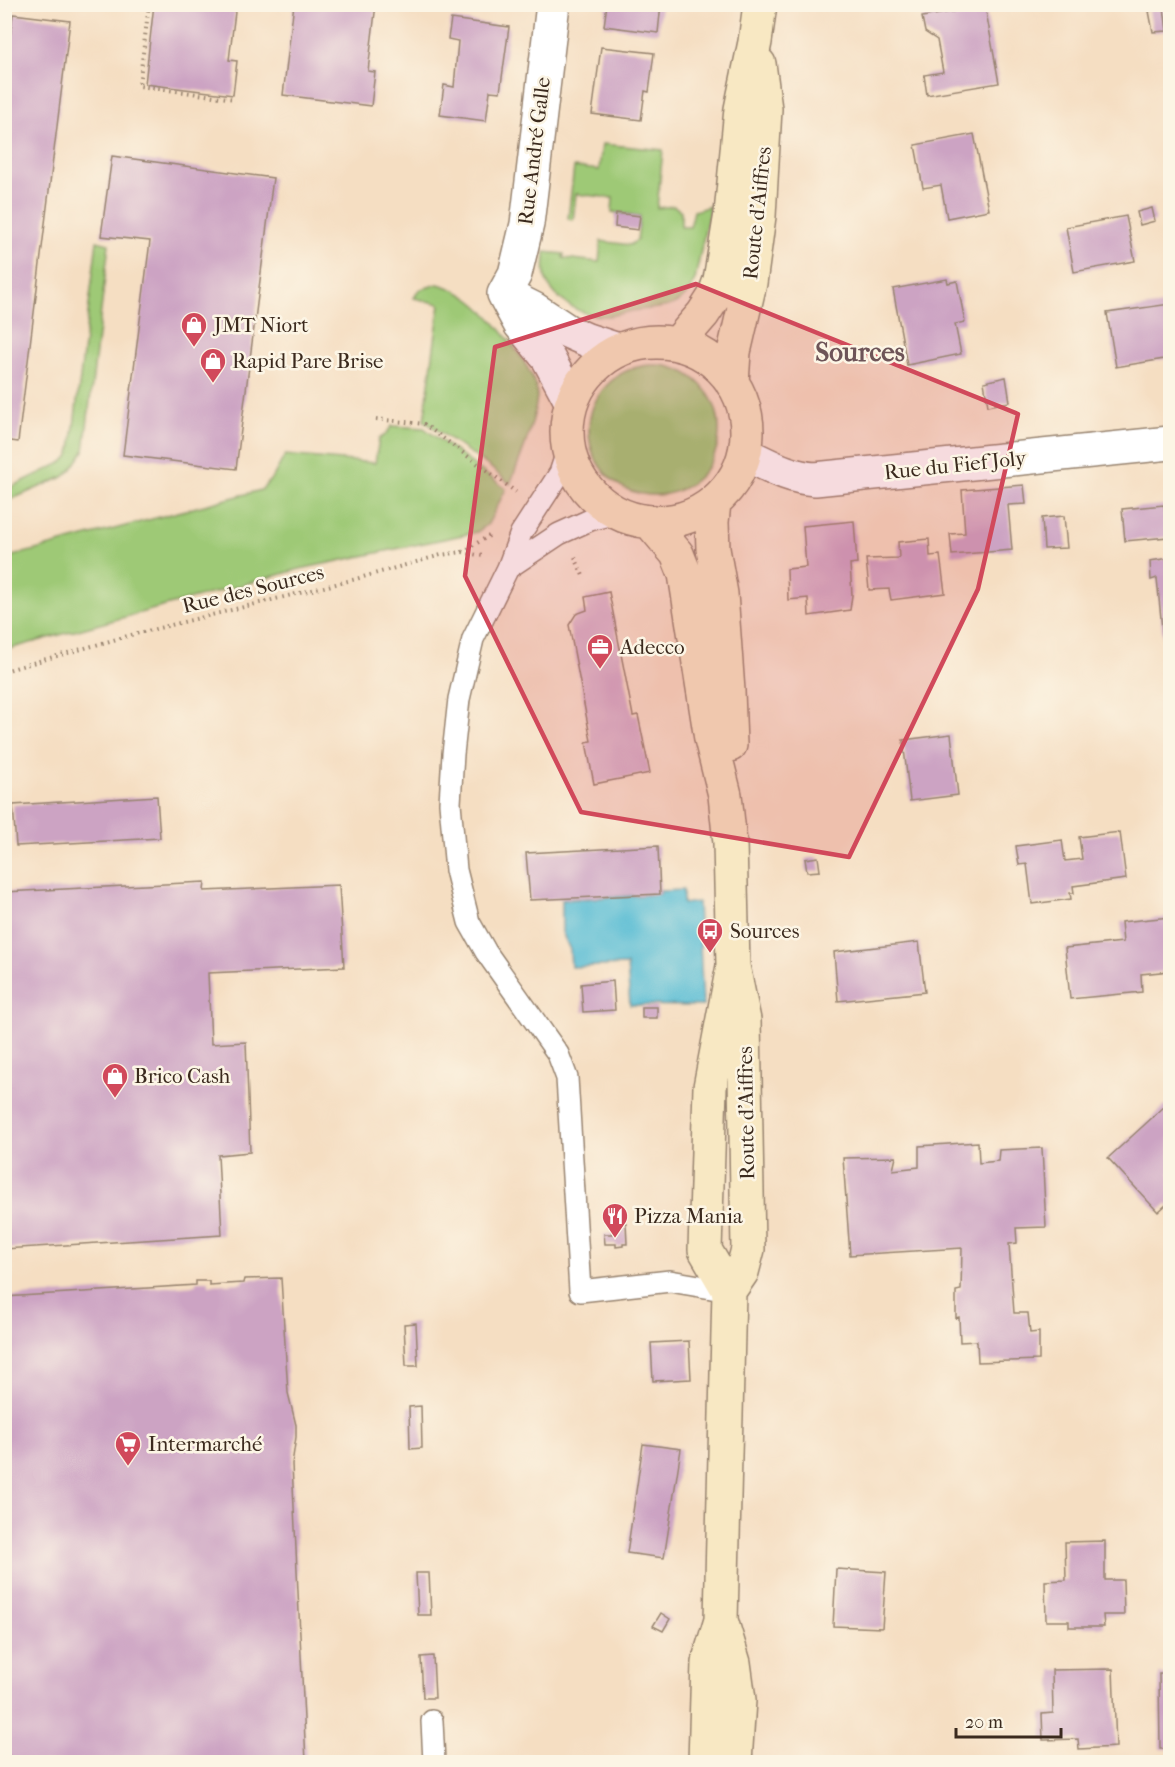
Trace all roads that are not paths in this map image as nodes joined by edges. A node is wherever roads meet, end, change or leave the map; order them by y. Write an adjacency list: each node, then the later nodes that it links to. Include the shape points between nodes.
1 (553, 4): 4 (street, Rue André Galle, via 527,224 515,274)
2 (760, 4): 3 (main road, Route d'Aiffres)
3 (755, 42): 5 (main road, Route d'Aiffres, via 741,109 720,280 704,314); 7 (main road, Route d'Aiffres, via 765,110 763,166 750,283 734,352)
4 (504, 294): 6 (street, via 569,332); 8 (street)
5 (677, 344): 6 (main road, via 637,344); 7 (main road, via 717,365)
6 (618, 350): 8 (main road, via 582,380)
7 (732, 382): 11 (main road, via 747,426)
8 (572, 401): 10 (main road)
9 (1170, 444): 11 (street, Rue du Fief Joly, via 815,479 785,474)
10 (568, 449): 13 (main road, via 585,487); 15 (lane, via 560,473 521,533)
11 (745, 454): 12 (main road, via 739,469)
12 (714, 502): 14 (main road, via 694,514); 16 (main road, Route d'Aiffres, via 713,549 721,594 730,743)
13 (617, 513): 14 (main road); 15 (lane, via 559,534)
14 (650, 522): 16 (main road, Route d'Aiffres, via 677,555 685,574 711,739)
15 (508, 568): 17 (lane, via 473,639 459,699 450,803 456,870 469,922 564,1065 580,1292 670,1281)
16 (725, 795): 17 (main road, Route d'Aiffres, via 733,966 710,1087 705,1250)
17 (729, 1291): 18 (main road)
18 (721, 1620): 21 (main road, via 708,1663); 22 (main road, via 734,1663 739,1700)
19 (432, 1720): 20 (lane)
20 (434, 1762)
21 (705, 1762)
22 (735, 1762)

